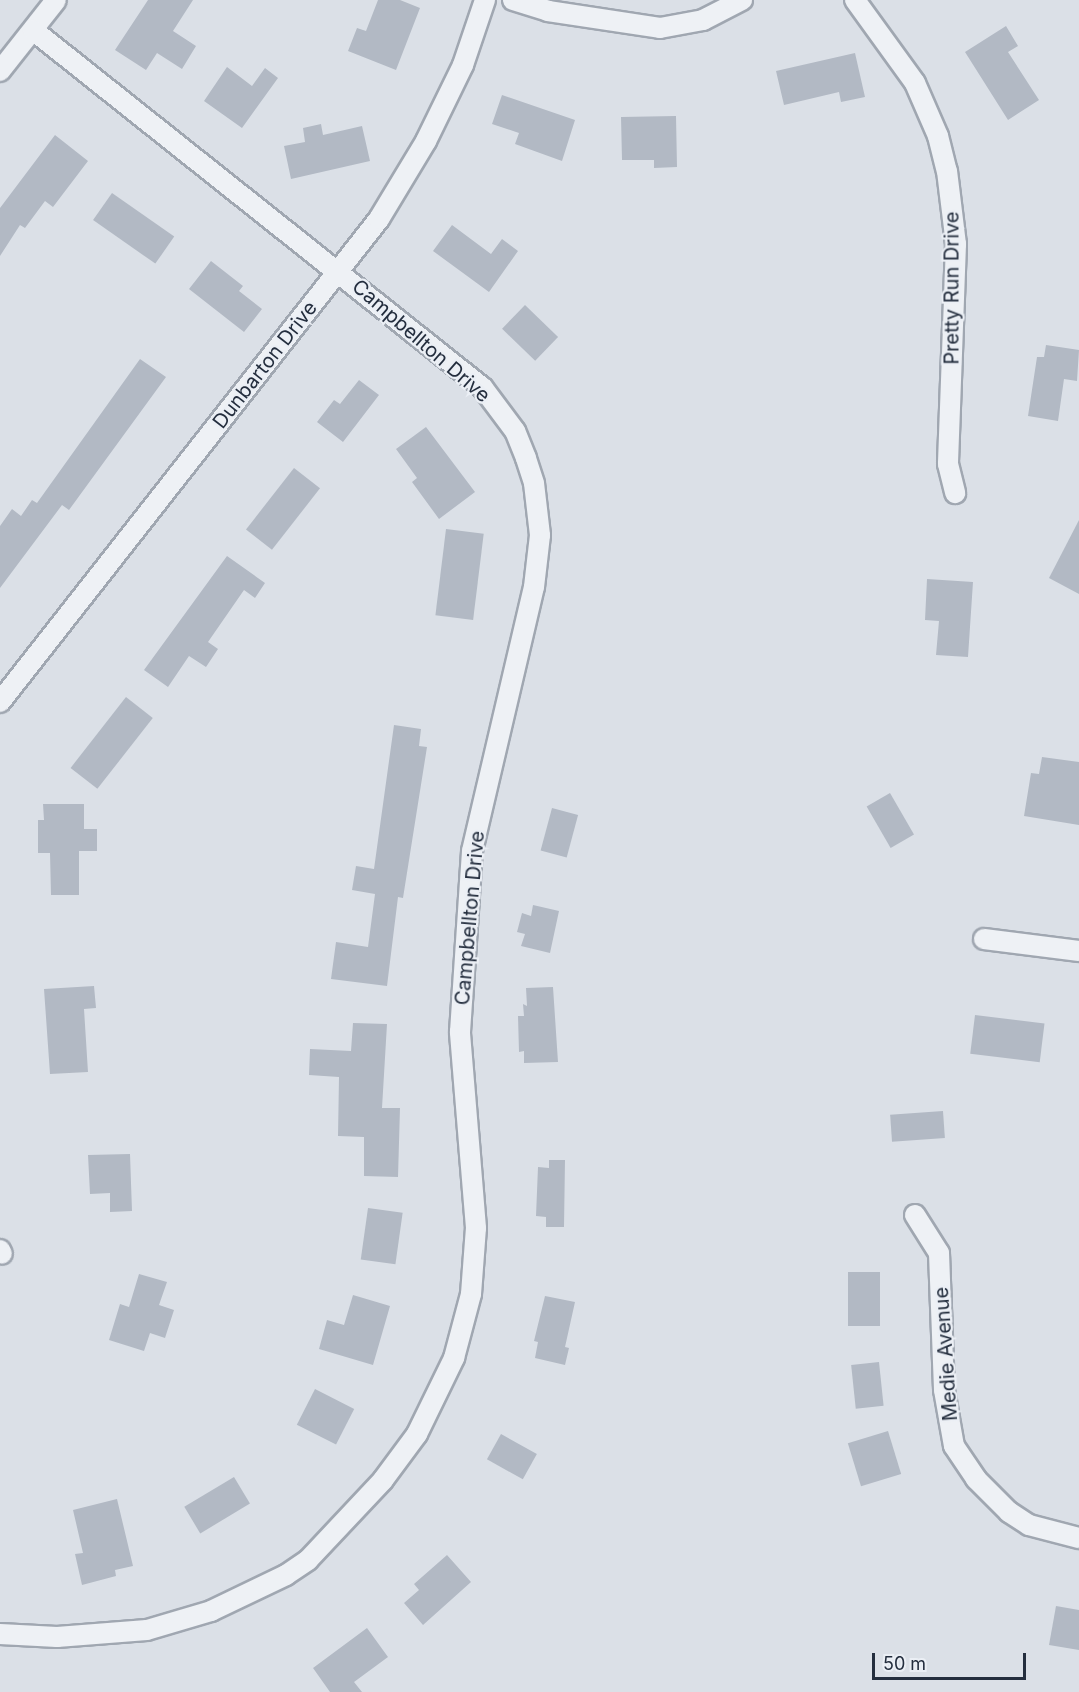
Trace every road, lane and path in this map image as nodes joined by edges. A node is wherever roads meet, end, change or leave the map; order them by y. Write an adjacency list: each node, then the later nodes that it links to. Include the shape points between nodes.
1 (56, 0): 6 (street)
2 (485, 0): 8 (street, Dunbarton Drive, via 463,65 426,141 379,219)
3 (513, 0): 4 (street, via 548,11 660,28 703,20)
4 (742, 0)
5 (855, 0): 9 (street, Pretty Run Drive, via 878,26 915,82 938,136 947,171 956,244 947,455)
6 (33, 30): 7 (street); 8 (street, Campbellton Drive, via 180,150)
7 (0, 71)
8 (340, 271): 10 (street, Dunbarton Drive); 15 (street, Campbellton Drive, via 483,388 514,431 534,483 538,508 534,587 472,851 460,1032 476,1228 464,1327 454,1358 417,1434 356,1512 286,1575 211,1611 147,1630 57,1637)
9 (956, 493)
10 (0, 702)
11 (984, 939): 12 (street)
12 (1079, 951)
13 (915, 1215): 14 (street, Medie Avenue, via 939,1253 945,1390 954,1446 976,1479 1009,1512 1029,1525)
14 (1079, 1538)
15 (0, 1634)

